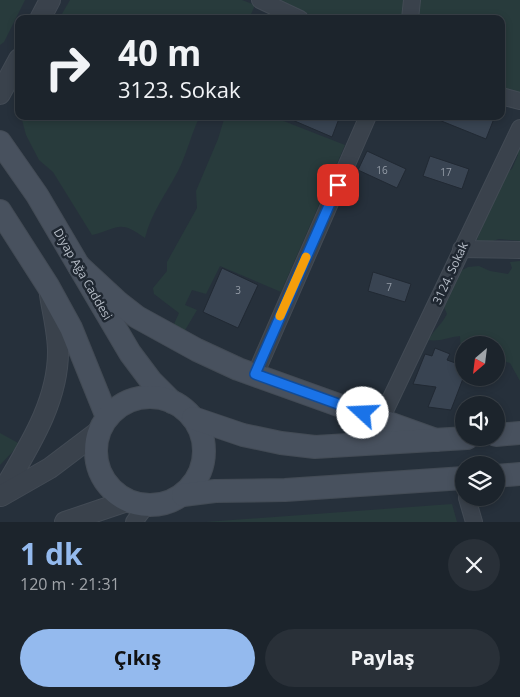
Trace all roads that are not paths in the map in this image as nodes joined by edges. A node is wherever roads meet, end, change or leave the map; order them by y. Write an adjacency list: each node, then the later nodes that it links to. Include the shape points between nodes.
1 (50, 0): 4 (street)
2 (260, 0): 5 (street)
3 (412, 0): 6 (street)
4 (42, 15)
5 (292, 15)
6 (410, 15)
7 (15, 66): 8 (street)
8 (0, 94)
9 (505, 97): 10 (street)
10 (520, 101)
11 (366, 120): 19 (street)
12 (520, 128): 15 (street, 3124. Sokak)
13 (0, 142): 17 (main road, Diyap Ağa Caddesi)
14 (0, 212): 18 (main road)
15 (461, 249): 16 (street); 22 (street, 3124. Sokak)
16 (520, 250)
17 (80, 266): 19 (main road, via 137,317 197,350); 20 (main road, Diyap Ağa Caddesi, via 130,353)
18 (48, 286): 23 (main road, via 71,328); 32 (street, via 58,338 53,386 35,434)
19 (255, 374): 22 (main road)
20 (172, 402): 21 (main road, Diyap Ağa Caddesi); 23 (main road, Diyap Ağa Caddesi, via 155,397 137,398 121,405)
21 (193, 418): 27 (main road, Diyap Ağa Caddesi, via 243,435 315,447); 31 (main road, Diyap Ağa Caddesi, via 201,430 204,459 201,473)
22 (381, 419): 27 (main road)
23 (103, 424): 32 (street, via 50,468); 34 (main road, via 95,447 103,479 113,492)
24 (520, 433): 25 (main road)
25 (505, 434)
26 (455, 439): 27 (main road, Diyap Ağa Caddesi)
27 (436, 440)
28 (520, 474): 29 (main road)
29 (505, 475)
30 (455, 485): 31 (main road, Diyap Ağa Caddesi, via 215,491)
31 (183, 495): 34 (main road, Diyap Ağa Caddesi, via 165,504)
32 (0, 496)
33 (470, 506): 36 (street)
34 (136, 510): 35 (street)
35 (65, 522)
36 (474, 522)

